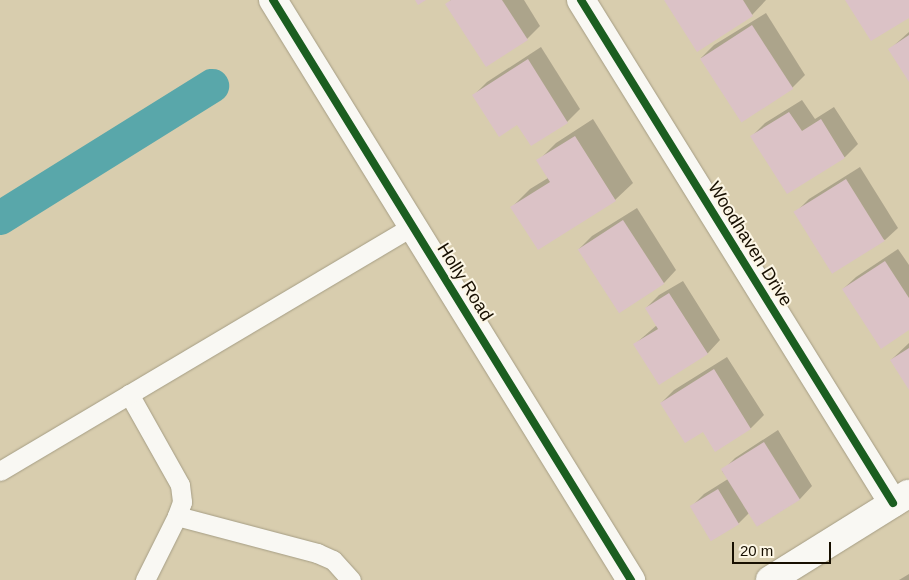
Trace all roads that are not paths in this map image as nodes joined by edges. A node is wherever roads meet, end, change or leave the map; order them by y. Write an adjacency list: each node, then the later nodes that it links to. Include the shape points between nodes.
1 (273, 0): 3 (street, Holly Road)
2 (581, 0): 6 (street, Woodhaven Drive)
3 (413, 226): 4 (lane); 10 (street, Holly Road)
4 (129, 394): 5 (lane); 7 (lane, via 180,485 182,502)
5 (0, 471)
6 (901, 498): 11 (street)
7 (177, 516): 8 (lane); 9 (lane, via 317,553 333,560)
8 (145, 580)
9 (351, 580)
10 (631, 580)
11 (770, 580)

